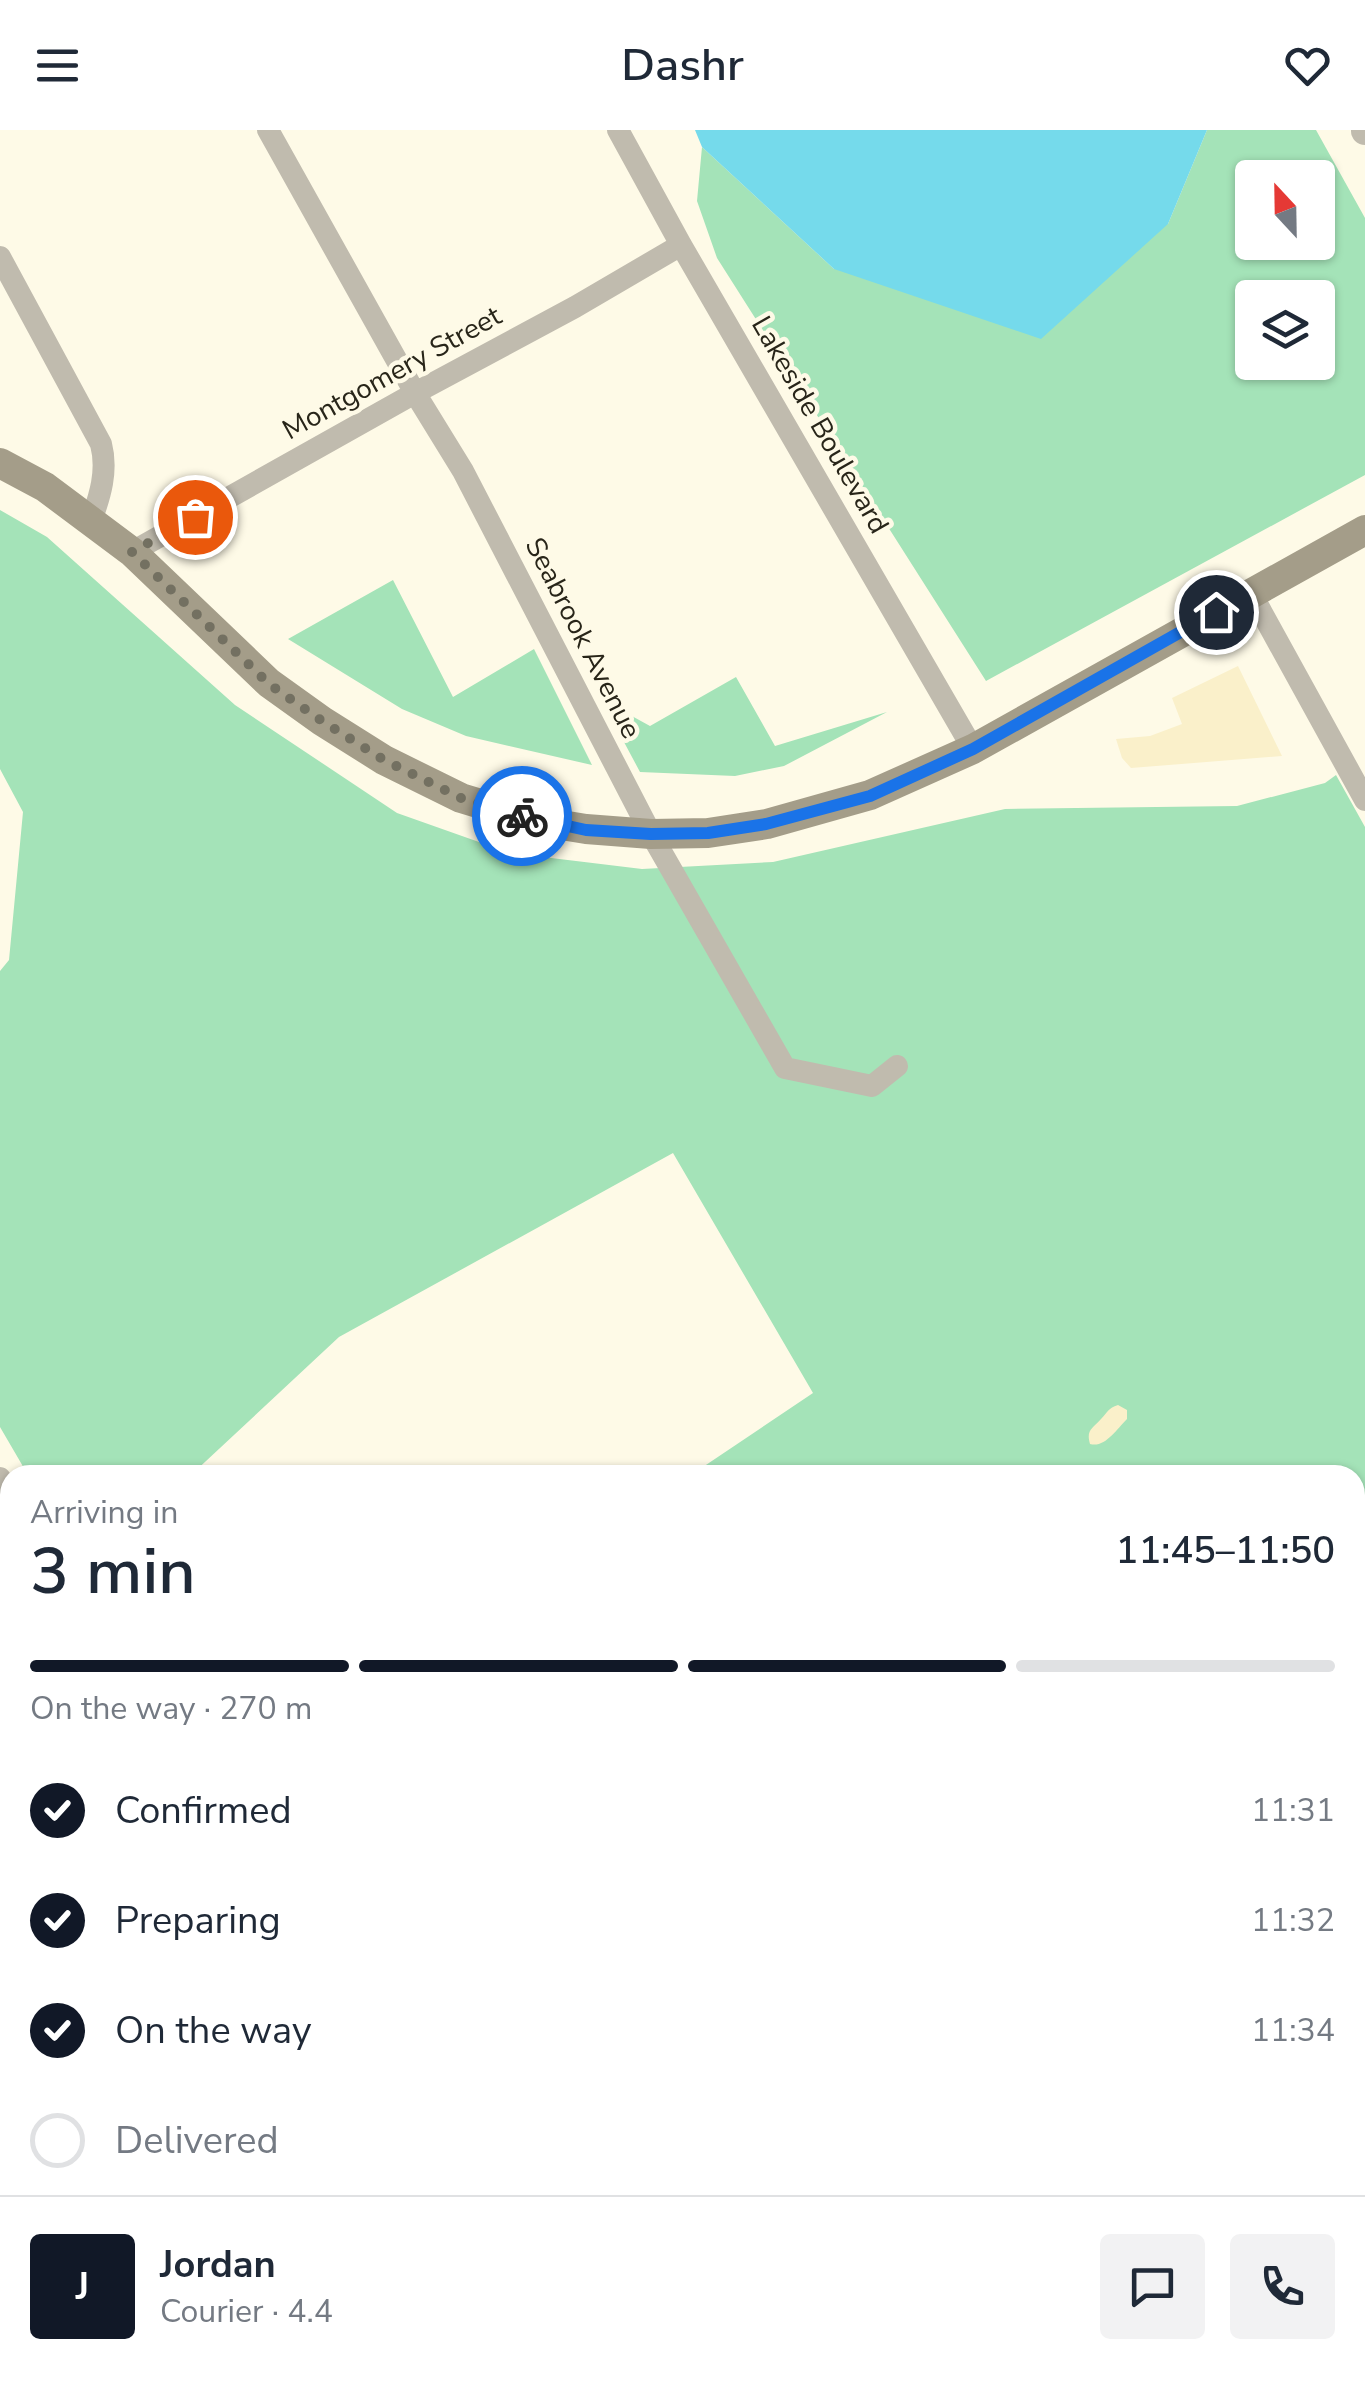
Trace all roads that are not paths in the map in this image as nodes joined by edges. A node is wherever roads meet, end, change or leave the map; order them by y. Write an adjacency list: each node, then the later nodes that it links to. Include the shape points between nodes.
1 (268, 130): 5 (street, Seabrook Avenue)
2 (618, 130): 3 (street, Lakeside Boulevard)
3 (681, 244): 5 (street, Montgomery Street); 11 (street, Lakeside Boulevard)
4 (0, 258): 7 (street, via 101,444 102,491)
5 (415, 393): 9 (street, Montgomery Street); 13 (street, Seabrook Avenue, via 463,470)
6 (0, 463): 7 (main road)
7 (91, 521): 9 (main road)
8 (1365, 530): 10 (main road)
9 (132, 552): 13 (main road, via 269,684 384,760 461,798 537,821)
10 (1251, 593): 11 (main road); 12 (street)
11 (973, 749): 13 (main road, via 870,796 766,824)
12 (1365, 800)
13 (651, 834): 14 (street, Seabrook Avenue, via 784,1068 872,1086)
14 (897, 1066)

